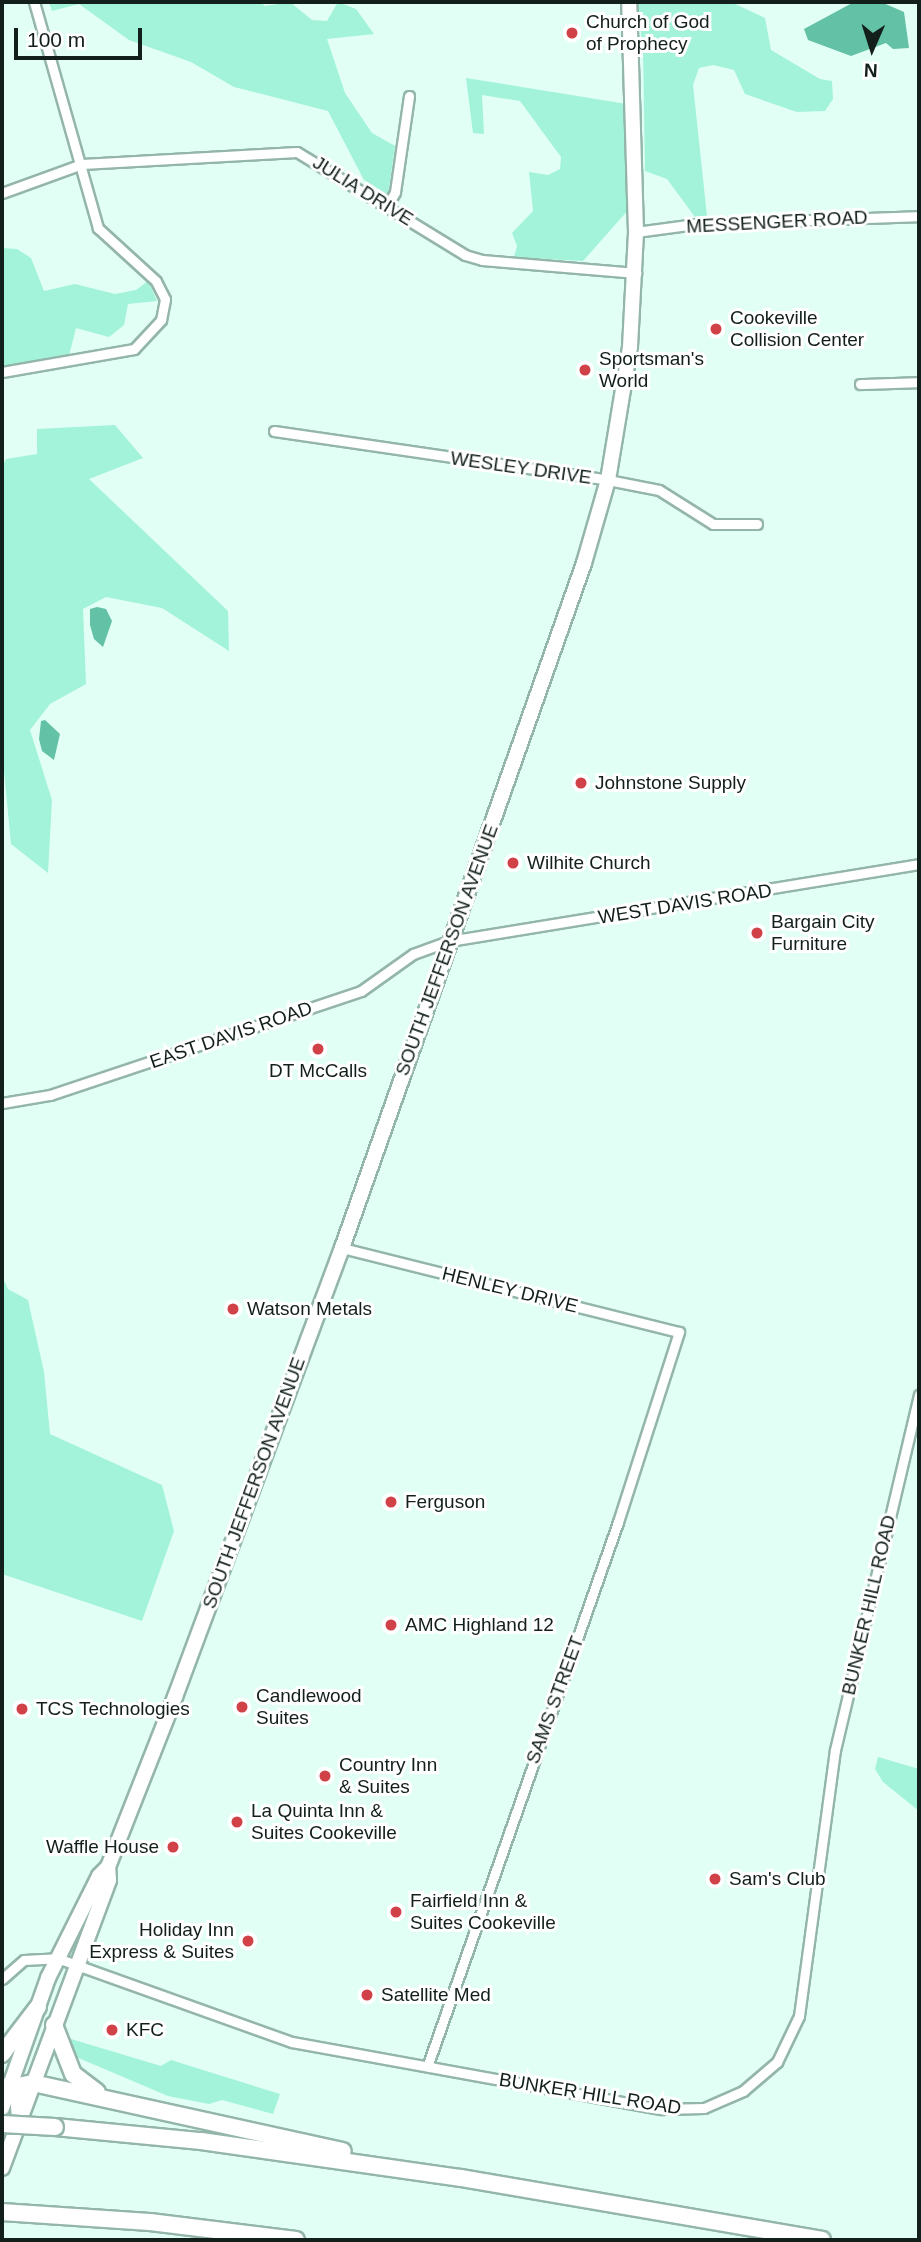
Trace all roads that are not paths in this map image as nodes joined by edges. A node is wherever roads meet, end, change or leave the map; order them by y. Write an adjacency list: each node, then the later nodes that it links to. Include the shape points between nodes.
1 (34, 2): 4 (street)
2 (629, 2): 8 (main road, SOUTH JEFFERSON AVENUE)
3 (409, 96): 6 (street, via 395,192)
4 (82, 164): 5 (street, JULIA DRIVE); 6 (street, JULIA DRIVE, via 297,152); 10 (street, via 98,228 156,281 165,299 161,320 134,349)
5 (2, 192)
6 (387, 206): 9 (street, JULIA DRIVE, via 465,255 482,260)
7 (919, 216): 8 (street, MESSENGER ROAD, via 695,224)
8 (636, 232): 9 (main road, SOUTH JEFFERSON AVENUE)
9 (635, 273): 14 (main road, SOUTH JEFFERSON AVENUE, via 630,347)
10 (2, 372)
11 (919, 382): 12 (street)
12 (860, 384)
13 (274, 431): 14 (street, WESLEY DRIVE)
14 (608, 480): 15 (street, WESLEY DRIVE, via 659,490 713,524); 17 (main road, SOUTH JEFFERSON AVENUE, via 561,635)
15 (757, 524)
16 (919, 864): 17 (street, WEST DAVIS ROAD)
17 (449, 941): 18 (street, EAST DAVIS ROAD, via 413,954 361,991 50,1095); 19 (main road, SOUTH JEFFERSON AVENUE)
18 (2, 1103)
19 (342, 1248): 20 (street, HENLEY DRIVE); 22 (main road, SOUTH JEFFERSON AVENUE)
20 (678, 1332): 29 (street, SAMS STREET, via 618,1522)
21 (919, 1395): 29 (street, BUNKER HILL ROAD, via 835,1750 799,2016 777,2062 728,2100 684,2110)
22 (108, 1867): 23 (main road, SOUTH JEFFERSON AVENUE); 24 (main road, SOUTH JEFFERSON AVENUE, via 109,1880)
23 (57, 1958): 24 (street, BUNKER HILL ROAD); 25 (street, via 24,1960); 26 (main road, SOUTH JEFFERSON AVENUE)
24 (77, 1965): 27 (main road, SOUTH JEFFERSON AVENUE); 29 (street, BUNKER HILL ROAD, via 292,2042)
25 (2, 1979)
26 (38, 2007): 28 (highway); 31 (main road, SOUTH JEFFERSON AVENUE)
27 (54, 2025): 30 (main road, SOUTH JEFFERSON AVENUE); 32 (highway, via 73,2074 91,2089)
28 (2, 2054)
29 (427, 2067)
30 (33, 2083): 31 (highway); 32 (highway); 34 (main road, SOUTH JEFFERSON AVENUE)
31 (5, 2087): 33 (main road, SOUTH JEFFERSON AVENUE); 34 (highway, via 18,2095)
32 (129, 2103): 37 (highway)
33 (2, 2108)
34 (20, 2117): 36 (main road, SOUTH JEFFERSON AVENUE)
35 (2, 2124): 37 (highway, bridge, via 201,2141)
36 (2, 2168)
37 (461, 2178): 40 (highway)
38 (2, 2212): 39 (highway, via 150,2222)
39 (296, 2240)
40 (822, 2240)

